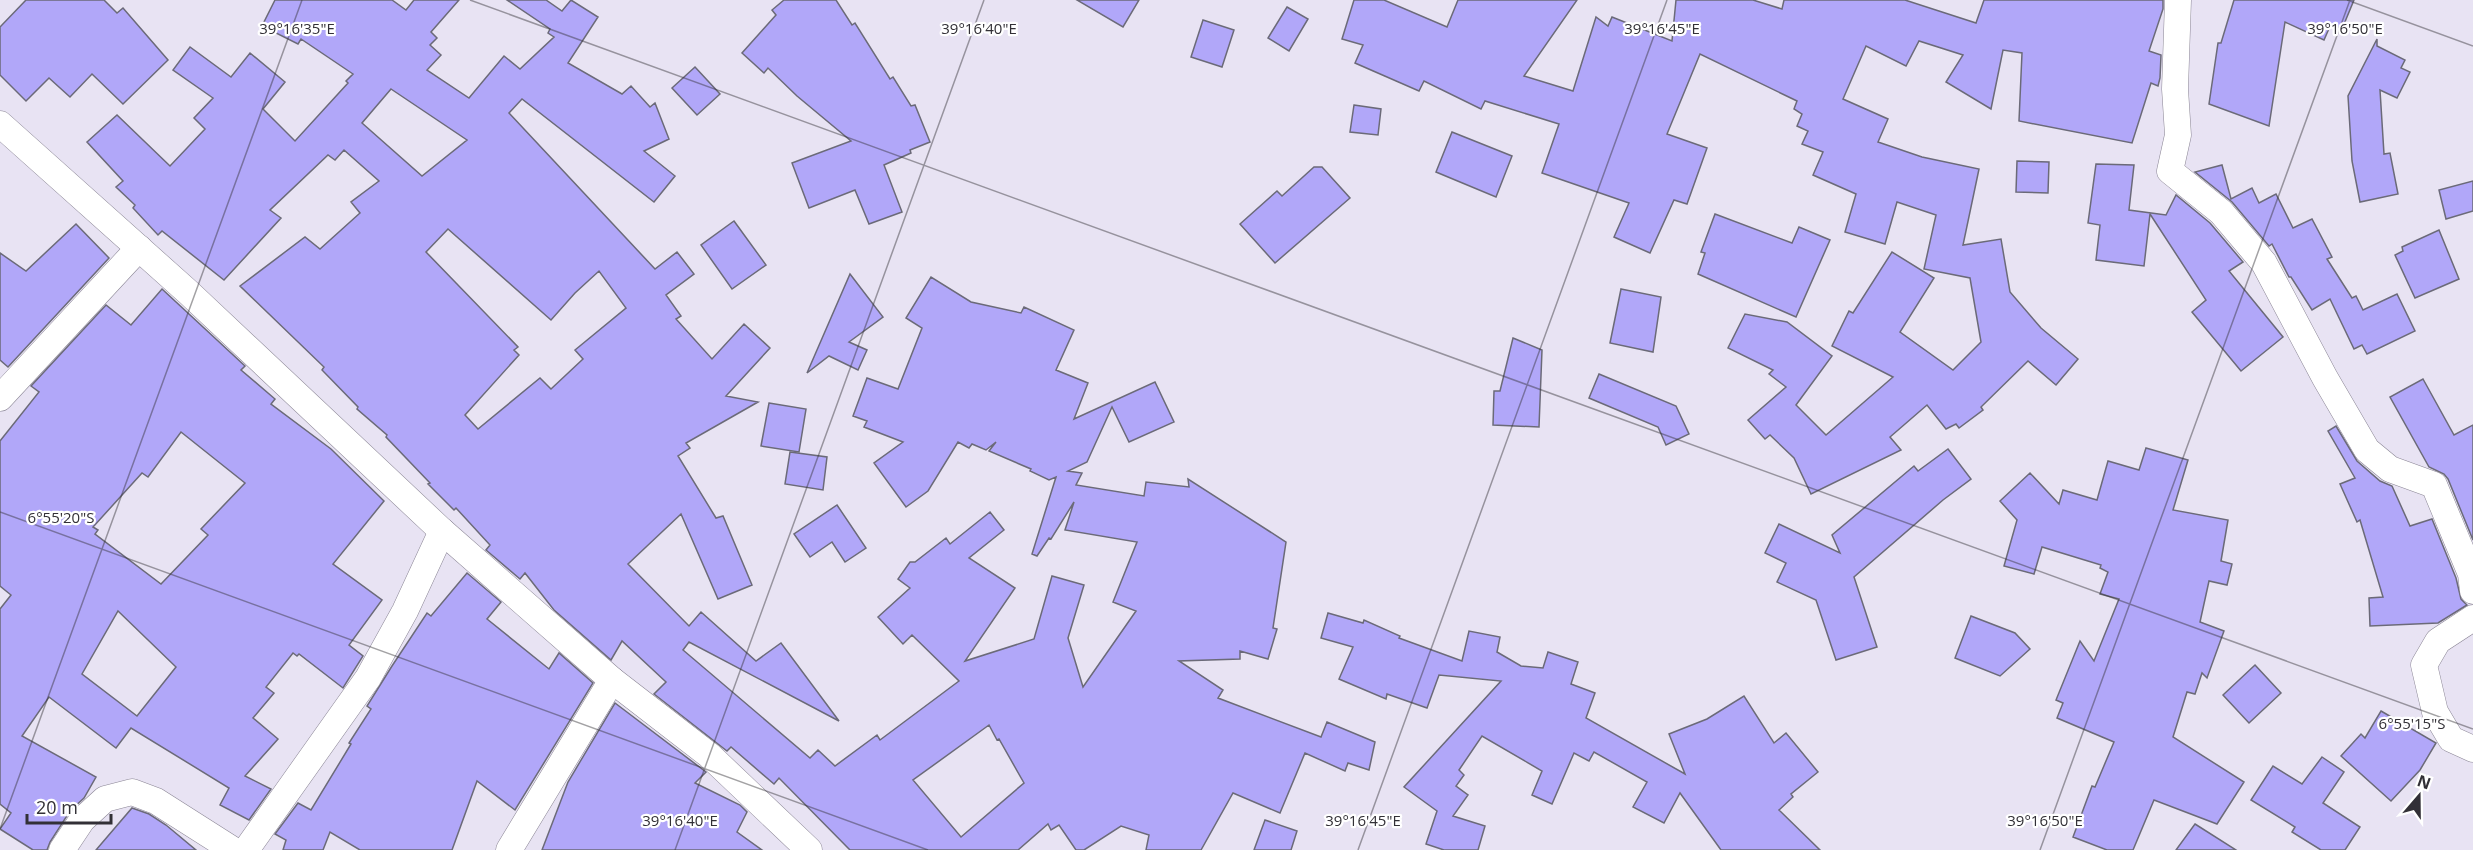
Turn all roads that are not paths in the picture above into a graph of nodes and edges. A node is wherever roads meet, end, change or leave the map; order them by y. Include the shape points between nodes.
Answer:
1 (2178, 0) edge
2 (0, 124) edge
3 (139, 248) junction
4 (0, 398) edge
5 (441, 531) junction
6 (2473, 591) edge
7 (2473, 618) edge
8 (612, 680) junction
9 (2473, 749) edge
10 (62, 850) edge
11 (233, 850) edge
12 (246, 850) edge
13 (509, 850) edge
14 (809, 850) edge

1 - 6 street via 2178,135 2170,171 2222,212 2265,263 2367,450 2390,469 2434,485 2471,574
2 - 3 street
3 - 4 street
3 - 5 street
5 - 8 street
5 - 12 street via 405,611 368,678
7 - 9 street via 2438,641 2424,665 2435,712 2451,739
8 - 13 street
8 - 14 street via 709,755
10 - 11 street via 82,820 105,799 132,792 156,801

